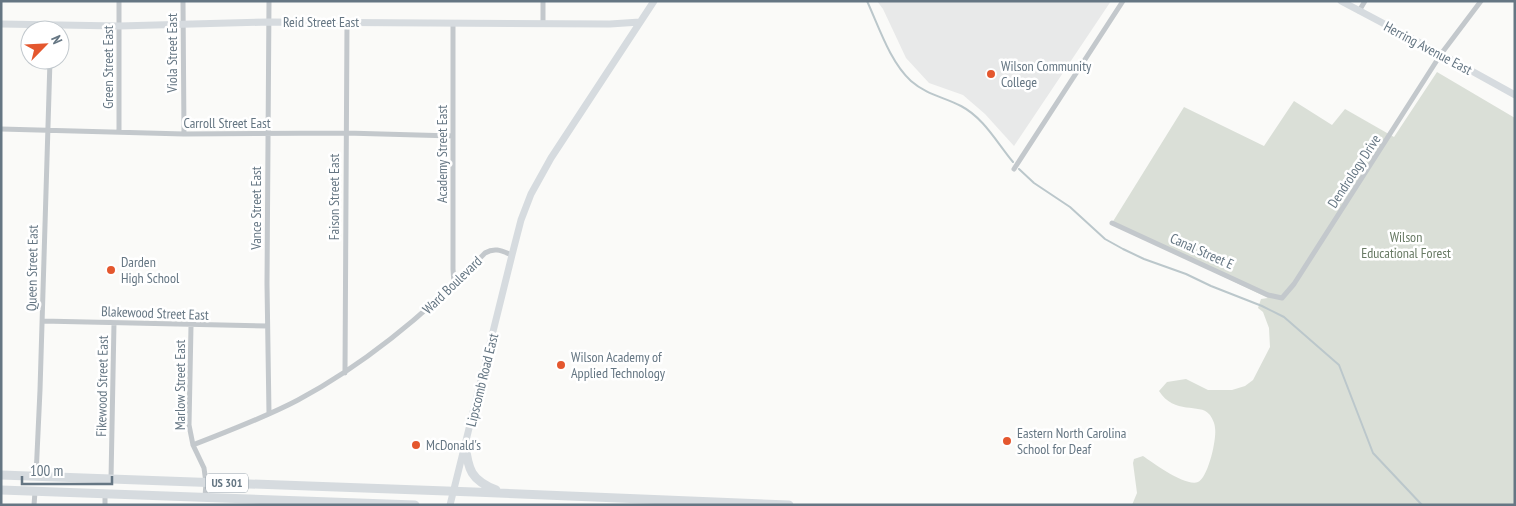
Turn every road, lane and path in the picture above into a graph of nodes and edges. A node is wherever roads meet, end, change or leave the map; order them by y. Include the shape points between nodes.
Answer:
1 (119, 1) edge
2 (183, 1) edge
3 (268, 1) edge
4 (543, 1) edge
5 (654, 1) edge
6 (1123, 1) edge
7 (1340, 1) edge
8 (1365, 1) edge
9 (1481, 1) edge
10 (1359, 11) junction
11 (268, 22) junction
12 (346, 22) junction
13 (640, 22) junction
14 (453, 23) junction
15 (543, 23) junction
16 (1, 24) edge
17 (183, 25) junction
18 (20, 26) edge
19 (119, 26) junction
20 (70, 27) edge
21 (1441, 54) junction
22 (49, 70) edge
23 (1515, 95) edge
24 (1, 129) edge
25 (46, 131) junction
26 (120, 132) junction
27 (346, 133) junction
28 (184, 134) junction
29 (267, 134) junction
30 (453, 136) junction
31 (1014, 169) dead end
32 (1112, 223) dead end
33 (512, 254) junction
34 (454, 284) junction
35 (1282, 298) joint
36 (42, 321) junction
37 (114, 323) junction
38 (191, 326) junction
39 (267, 326) junction
40 (345, 373) junction
41 (269, 414) junction
42 (466, 444) junction
43 (193, 445) junction
44 (1, 475) edge
45 (36, 476) junction
46 (111, 479) junction
47 (206, 483) junction
48 (1, 490) edge
49 (454, 491) junction
50 (35, 492) junction
51 (503, 493) junction
52 (105, 494) junction
53 (205, 497) junction
54 (393, 504) edge
55 (34, 505) edge
56 (105, 505) edge
57 (414, 505) edge
58 (450, 505) edge
59 (789, 505) edge

1 - 19 street, Green Street East
2 - 17 street, Viola Street East
3 - 11 street, Vance Street East
4 - 15 street
5 - 13 main road
6 - 31 street
7 - 10 main road, Herring Avenue East
8 - 10 street
9 - 21 street, Dendrology Drive
10 - 21 main road, Herring Avenue East
11 - 12 main road, Reid Street East
11 - 17 main road, Reid Street East
11 - 29 street, Vance Street East
12 - 14 main road, Reid Street East
12 - 27 street, Faison Street East
13 - 15 main road, Reid Street East
13 - 33 main road via 550,158 531,194
14 - 15 main road, Reid Street East
14 - 30 street, Academy Street East
16 - 18 main road, Reid Street East
17 - 19 main road, Reid Street East
17 - 28 street, Viola Street East
19 - 20 main road, Reid Street East
19 - 26 street, Green Street East
21 - 23 main road, Herring Avenue East
21 - 35 street, Dendrology Drive
22 - 25 street, Queen Street East
24 - 25 street, Carroll Street East
25 - 26 street, Carroll Street East
25 - 36 street, Queen Street East
26 - 28 street, Carroll Street East
27 - 29 street, Carroll Street East
27 - 30 street, Carroll Street East
27 - 40 street, Faison Street East
28 - 29 street, Carroll Street East
29 - 39 street, Vance Street East
30 - 34 street, Academy Street East
32 - 35 street, Canal Street E via 1268,295
33 - 34 street, Ward Boulevard via 491,249
33 - 42 main road, Lipscomb Road East
34 - 40 street, Ward Boulevard via 405,329
36 - 37 street, Blakewood Street East
36 - 45 street, Queen Street East
37 - 38 street, Blakewood Street East
37 - 46 street, Fikewood Street East
38 - 39 street, Blakewood Street East
38 - 43 street, Marlow Street East via 189,425
39 - 41 street, Vance Street East
40 - 41 street, Ward Boulevard
41 - 43 street, Ward Boulevard
42 - 49 main road, Lipscomb Road East
42 - 51 highway via 468,465 475,478
43 - 47 street, Marlow Street East via 204,468
44 - 45 highway, US 301
45 - 46 highway, US 301
46 - 47 highway, US 301
47 - 49 highway, US 301
47 - 53 street, Marlow Street East
48 - 50 highway, US 301
49 - 51 highway, US 301
49 - 58 main road, Lipscomb Road East
50 - 52 highway, US 301
50 - 55 street
51 - 59 highway, US 301
52 - 53 highway, US 301
52 - 56 street
53 - 54 highway, US 301
54 - 57 highway, US 301

